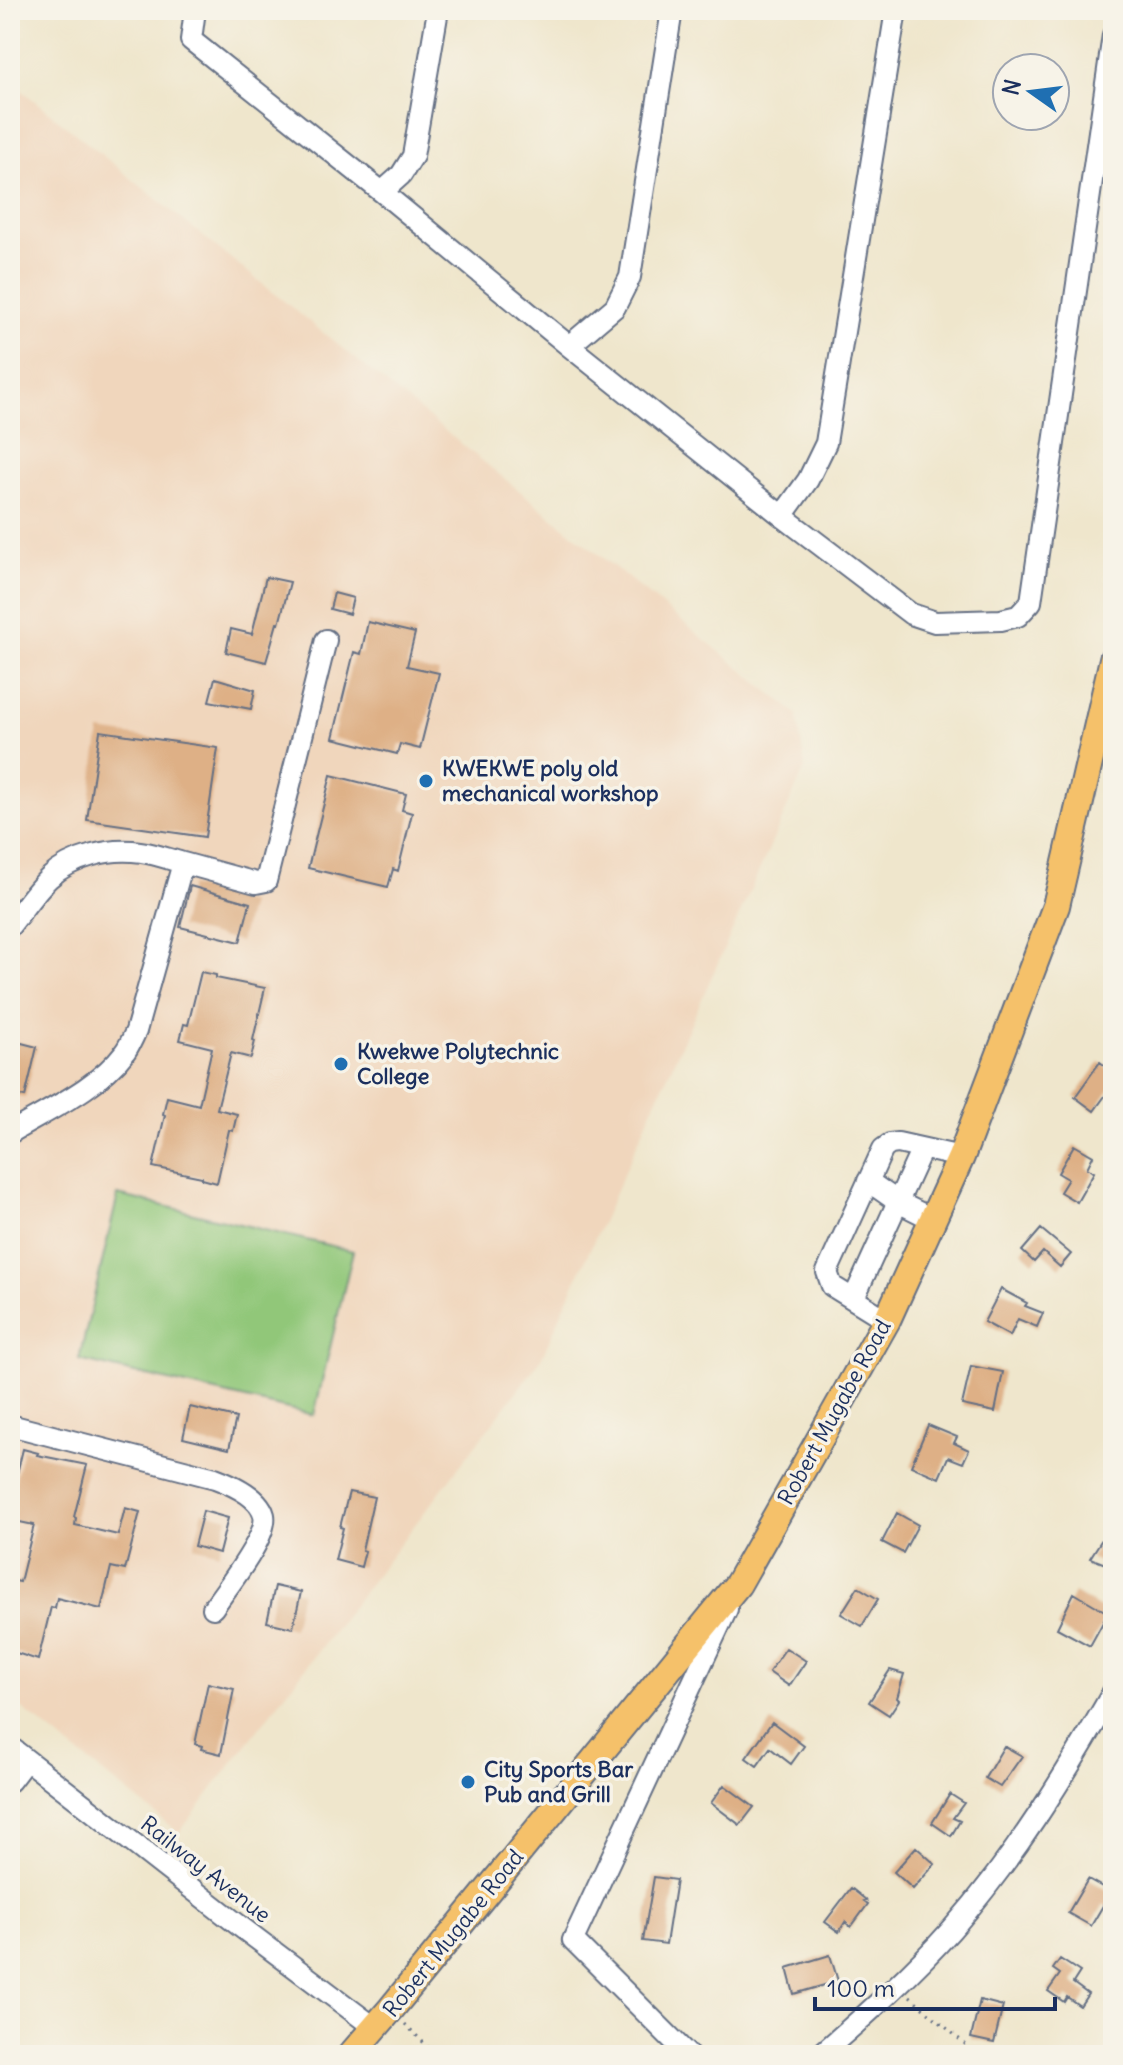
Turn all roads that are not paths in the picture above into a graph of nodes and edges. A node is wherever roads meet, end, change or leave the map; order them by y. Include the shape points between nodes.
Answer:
1 (195, 10) edge
2 (438, 10) edge
3 (672, 10) edge
4 (896, 10) edge
5 (1113, 35) edge
6 (382, 192) junction
7 (569, 346) junction
8 (782, 516) junction
9 (326, 640) dead end
10 (1113, 659) edge
11 (183, 863) junction
12 (10, 926) edge
13 (10, 1133) edge
14 (922, 1149) junction
15 (961, 1157) junction
16 (868, 1181) junction
17 (898, 1202) junction
18 (934, 1220) junction
19 (854, 1298) junction
20 (887, 1320) junction
21 (10, 1425) edge
22 (738, 1584) junction
23 (213, 1608) dead end
24 (1113, 1692) edge
25 (18, 1754) edge
26 (10, 1781) edge
27 (383, 2018) junction
28 (351, 2055) edge
29 (688, 2055) edge
30 (820, 2055) edge

1 - 6 street via 191,40
2 - 6 street via 413,156
3 - 7 street via 630,277 615,307
4 - 8 street via 826,443
5 - 8 street via 1031,602 1018,616 1001,620 935,622 911,614
6 - 7 street
7 - 8 street
9 - 11 street via 266,881 256,883
10 - 15 main road, Robert Mugabe Road via 1056,906
11 - 12 street via 140,851 90,855 46,880
11 - 13 street via 136,1031 124,1053 72,1097
14 - 15 street
14 - 16 street via 890,1144
14 - 17 street
15 - 18 main road, Robert Mugabe Road
16 - 17 street
16 - 19 street via 827,1272 832,1286
17 - 18 street
17 - 19 street
18 - 20 main road, Robert Mugabe Road
19 - 20 street
20 - 22 main road, Robert Mugabe Road
21 - 23 street via 215,1478 251,1497 264,1514 263,1529
22 - 27 main road, Robert Mugabe Road
22 - 29 street via 573,1940
24 - 30 street via 1010,1857 898,1985
25 - 26 street
25 - 27 street, Railway Avenue via 229,1918
27 - 28 main road, Robert Mugabe Road

